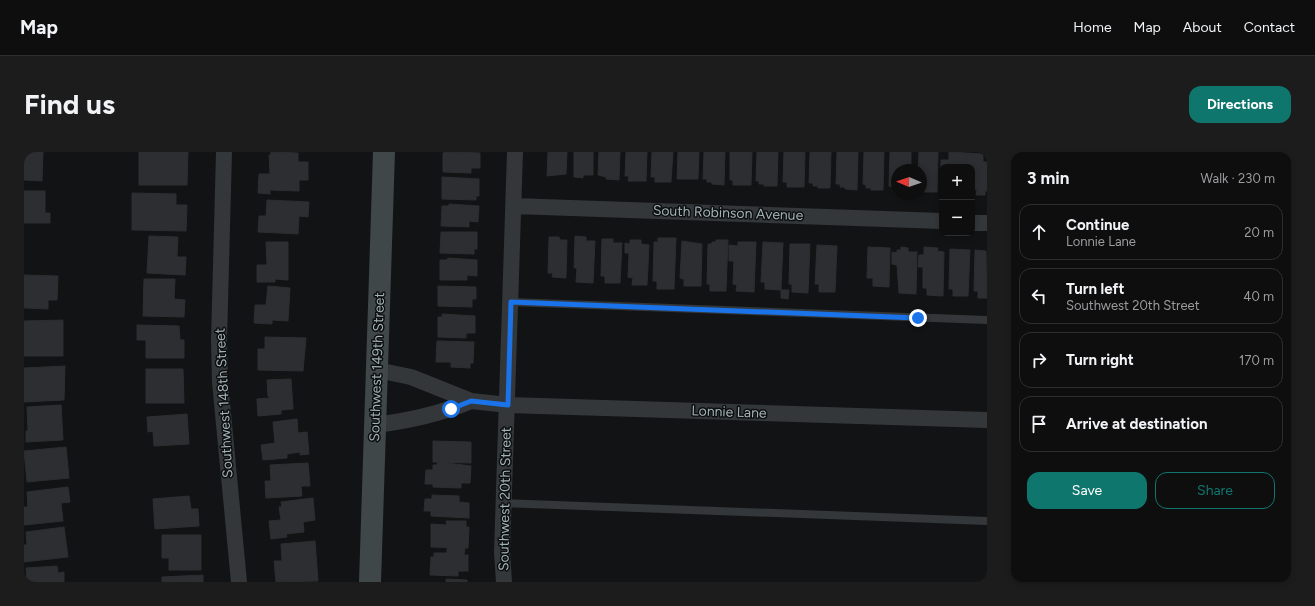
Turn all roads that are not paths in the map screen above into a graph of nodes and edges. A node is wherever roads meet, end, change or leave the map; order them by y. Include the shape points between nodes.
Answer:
1 (224, 152) edge
2 (384, 152) edge
3 (515, 152) edge
4 (514, 206) junction
5 (939, 221) edge
6 (975, 222) edge
7 (987, 223) edge
8 (511, 302) junction
9 (987, 320) edge
10 (377, 370) junction
11 (471, 401) junction
12 (508, 405) junction
13 (987, 420) edge
14 (375, 425) junction
15 (504, 503) junction
16 (987, 521) edge
17 (239, 582) edge
18 (370, 582) edge
19 (504, 582) edge

1 - 17 street, Southwest 148th Street via 220,375
2 - 10 street, Southwest 149th Street
3 - 4 street, Southwest 20th Street
4 - 5 street, South Robinson Avenue
4 - 8 street, Southwest 20th Street
6 - 7 street
8 - 9 lane
8 - 12 street, Southwest 20th Street
10 - 11 street, Lonnie Lane via 411,377
10 - 14 street, Southwest 149th Street
11 - 12 street, Lonnie Lane
11 - 14 street, Lonnie Lane via 410,420
12 - 13 street, Lonnie Lane
12 - 15 street, Southwest 20th Street
14 - 18 street, Southwest 149th Street
15 - 16 lane
15 - 19 street, Southwest 20th Street

